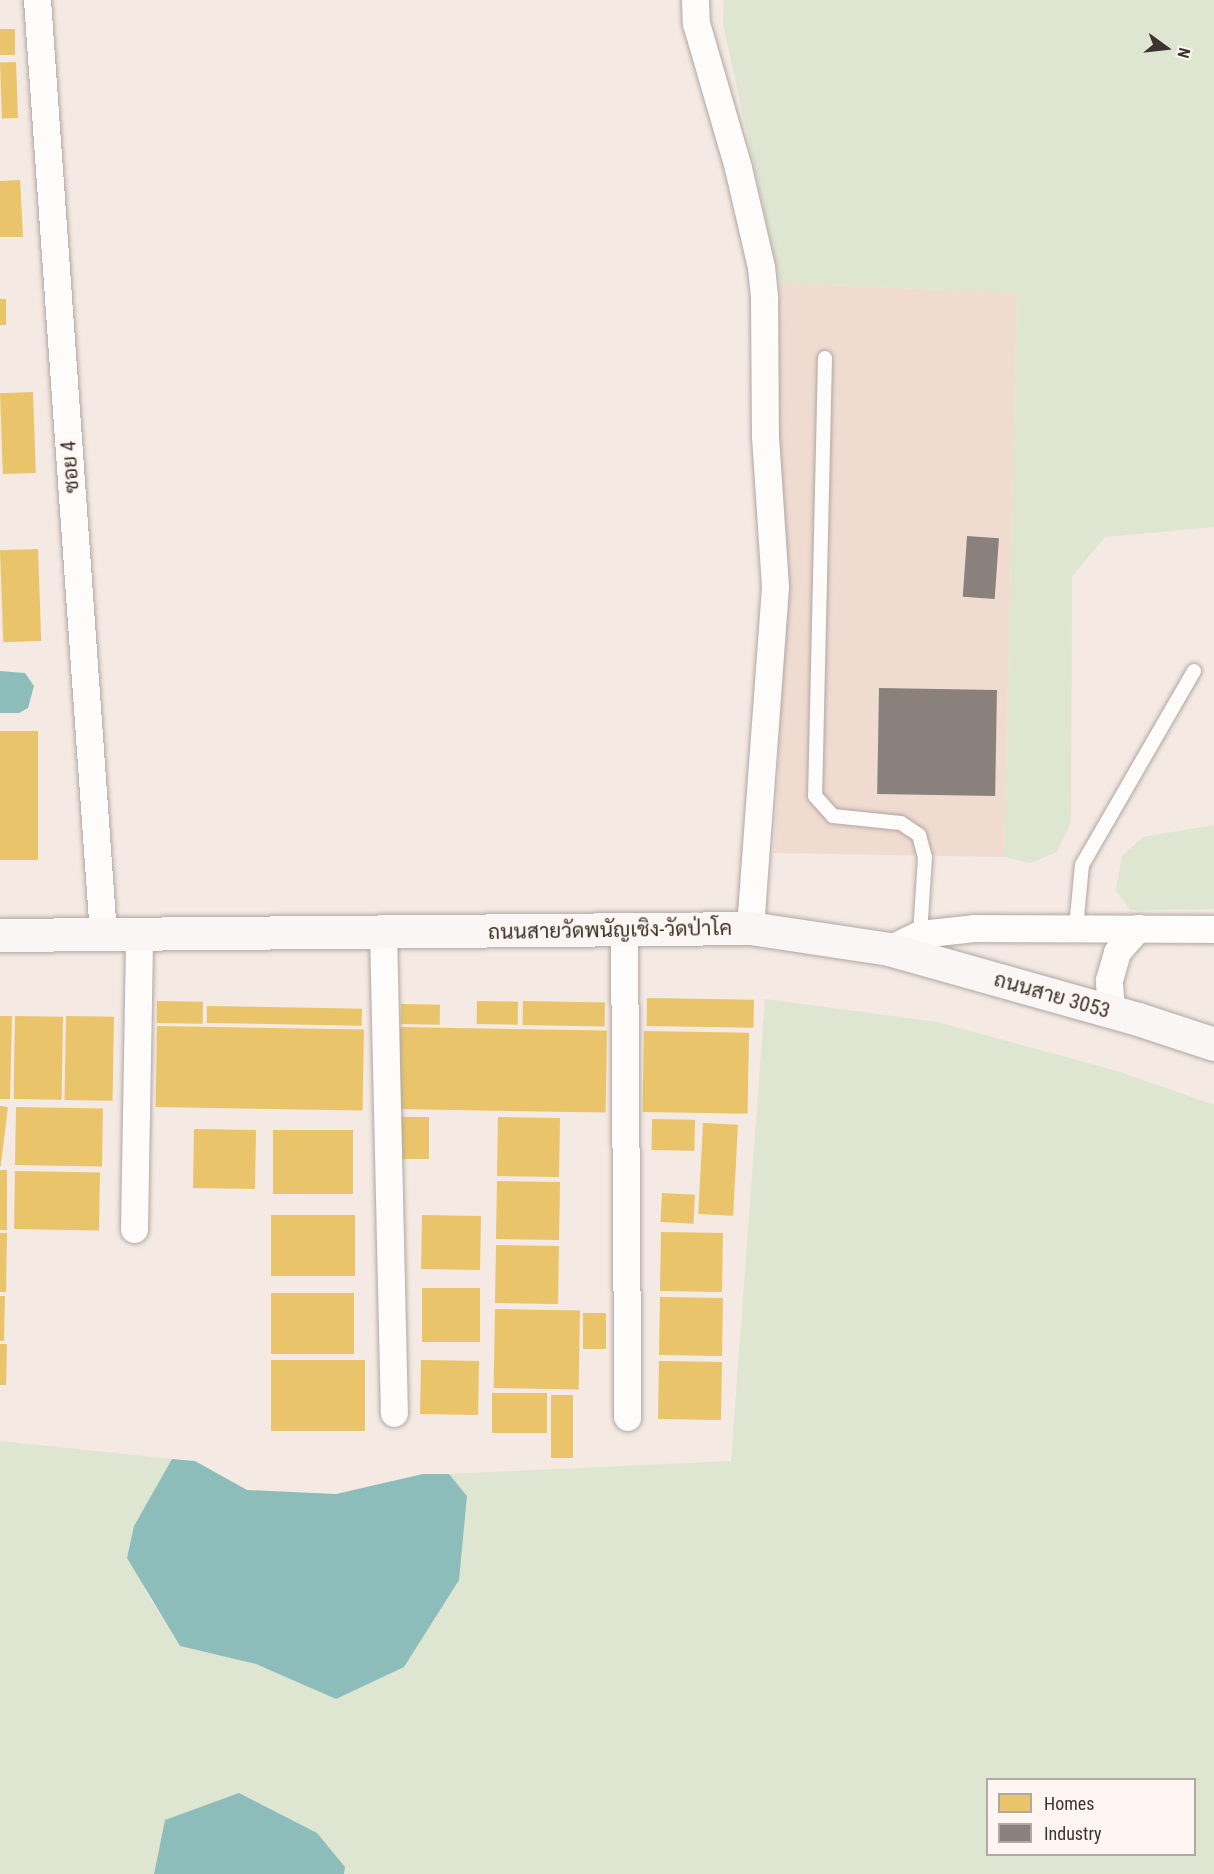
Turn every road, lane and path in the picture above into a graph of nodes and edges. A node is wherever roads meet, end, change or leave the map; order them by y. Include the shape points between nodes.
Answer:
1 (37, 0) edge
2 (695, 0) edge
3 (825, 358) dead end
4 (1194, 671) dead end
5 (750, 928) junction
6 (1076, 928) junction
7 (1138, 928) junction
8 (1214, 929) edge
9 (624, 930) junction
10 (383, 932) junction
11 (102, 934) junction
12 (139, 934) junction
13 (920, 934) junction
14 (0, 935) edge
15 (889, 949) junction
16 (1111, 1011) junction
17 (1214, 1044) edge
18 (134, 1229) dead end
19 (394, 1413) dead end
20 (627, 1417) dead end

1 - 11 street, ซอย 4
2 - 5 street via 696,23 738,168 761,267 764,298 765,436 775,587
3 - 13 lane via 815,796 833,816 901,823 919,835 926,857
4 - 6 lane via 1083,865
5 - 9 main road, ถนนสายวัดพนัญเชิง-วัดป่าโค
5 - 15 main road, ถนนสายวัดพนัญเชิง-วัดป่าโค
6 - 7 street
6 - 13 street via 974,928
7 - 8 street
7 - 16 street via 1117,952 1109,980
9 - 10 main road, ถนนสายวัดพนัญเชิง-วัดป่าโค
9 - 20 street
10 - 12 main road, ถนนสายวัดพนัญเชิง-วัดป่าโค
10 - 19 street
11 - 12 main road, ถนนสายวัดพนัญเชิง-วัดป่าโค
11 - 14 main road, ถนนสายวัดพนัญเชิง-วัดป่าโค
12 - 18 street
13 - 15 street
15 - 16 main road, ถนนสาย 3053
16 - 17 main road, ถนนสาย 3053

